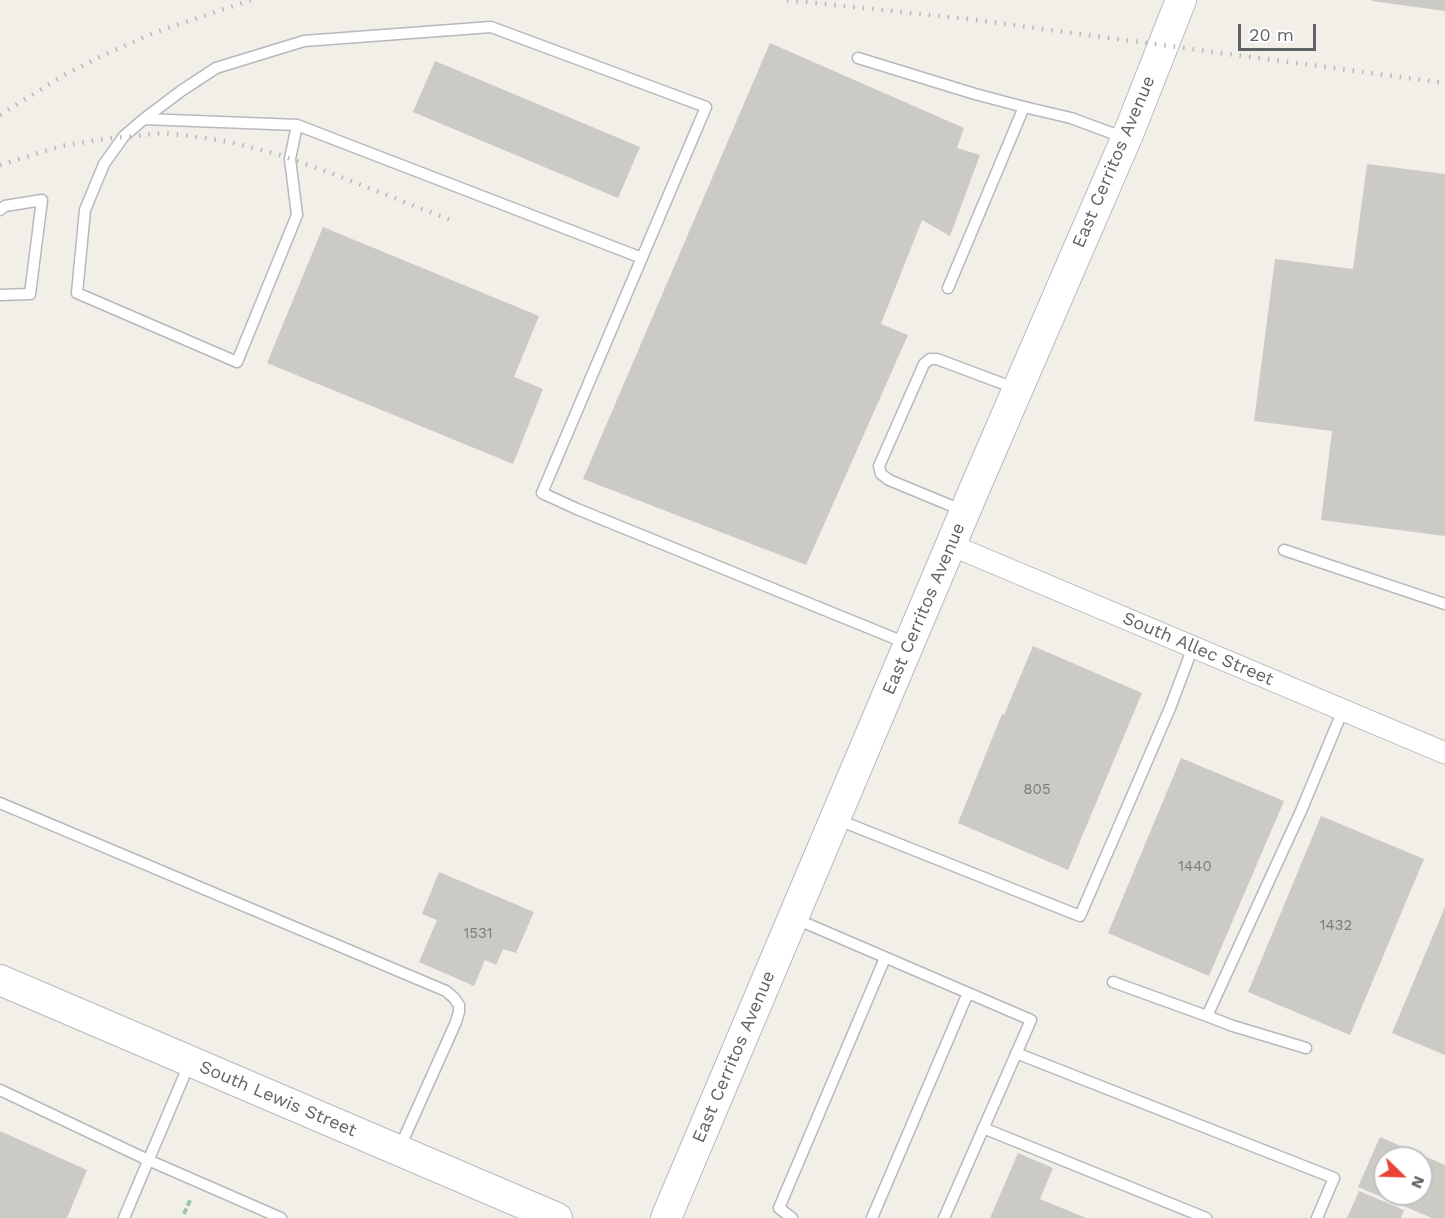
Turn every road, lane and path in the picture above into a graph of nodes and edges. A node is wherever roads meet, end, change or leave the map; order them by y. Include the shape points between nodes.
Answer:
1 (1181, 0) edge
2 (858, 58) dead end
3 (1024, 107) junction
4 (144, 119) junction
5 (297, 125) junction
6 (1126, 138) junction
7 (0, 210) edge
8 (642, 258) junction
9 (948, 288) dead end
10 (0, 295) edge
11 (1017, 389) junction
12 (965, 511) junction
13 (951, 544) junction
14 (1284, 550) dead end
15 (1445, 604) edge
16 (909, 644) junction
17 (1193, 647) junction
18 (1343, 710) junction
19 (1445, 753) edge
20 (0, 803) edge
21 (836, 819) junction
22 (793, 917) junction
23 (885, 958) junction
24 (0, 980) edge
25 (1113, 982) dead end
26 (968, 993) junction
27 (1207, 1016) junction
28 (1306, 1048) dead end
29 (1016, 1053) junction
30 (190, 1062) junction
31 (0, 1090) edge
32 (983, 1128) junction
33 (398, 1150) junction
34 (148, 1160) junction
35 (193, 1194) dead end
36 (184, 1214) dead end
37 (124, 1218) edge
38 (281, 1218) edge
39 (556, 1218) edge
40 (666, 1218) edge
41 (792, 1218) edge
42 (872, 1218) edge
43 (944, 1218) edge
44 (1206, 1218) edge
45 (1317, 1218) edge

1 - 6 main road, East Cerritos Avenue
2 - 3 lane
3 - 6 lane via 1071,118
3 - 9 lane
4 - 5 lane
4 - 5 lane via 124,136 104,164 85,210 77,293 237,362 297,215 290,159
4 - 8 lane via 216,68 304,41 491,27 706,107
5 - 8 lane
6 - 11 main road, East Cerritos Avenue
7 - 10 lane via 42,200 30,294
8 - 16 lane via 542,493
11 - 12 main road, East Cerritos Avenue
11 - 12 lane via 930,359 924,364 879,466 881,474 889,480
12 - 13 main road, East Cerritos Avenue
13 - 16 main road, East Cerritos Avenue
13 - 17 street, South Allec Street
14 - 15 lane
16 - 21 main road, East Cerritos Avenue
17 - 18 street, South Allec Street
17 - 21 lane via 1080,916
18 - 19 street, South Allec Street
18 - 27 lane
20 - 33 lane via 446,991 459,1011 456,1022
21 - 22 main road, East Cerritos Avenue
22 - 23 lane
22 - 40 main road, East Cerritos Avenue
23 - 26 lane
23 - 41 lane via 779,1208
24 - 30 main road, South Lewis Street
25 - 27 lane
26 - 29 lane via 1031,1020
26 - 42 lane
27 - 28 lane
29 - 32 lane
29 - 45 lane via 1334,1178
30 - 33 main road, South Lewis Street
30 - 34 lane
31 - 34 lane
32 - 43 lane
32 - 44 lane
33 - 39 main road, South Lewis Street
34 - 37 lane
34 - 38 lane
35 - 36 path

